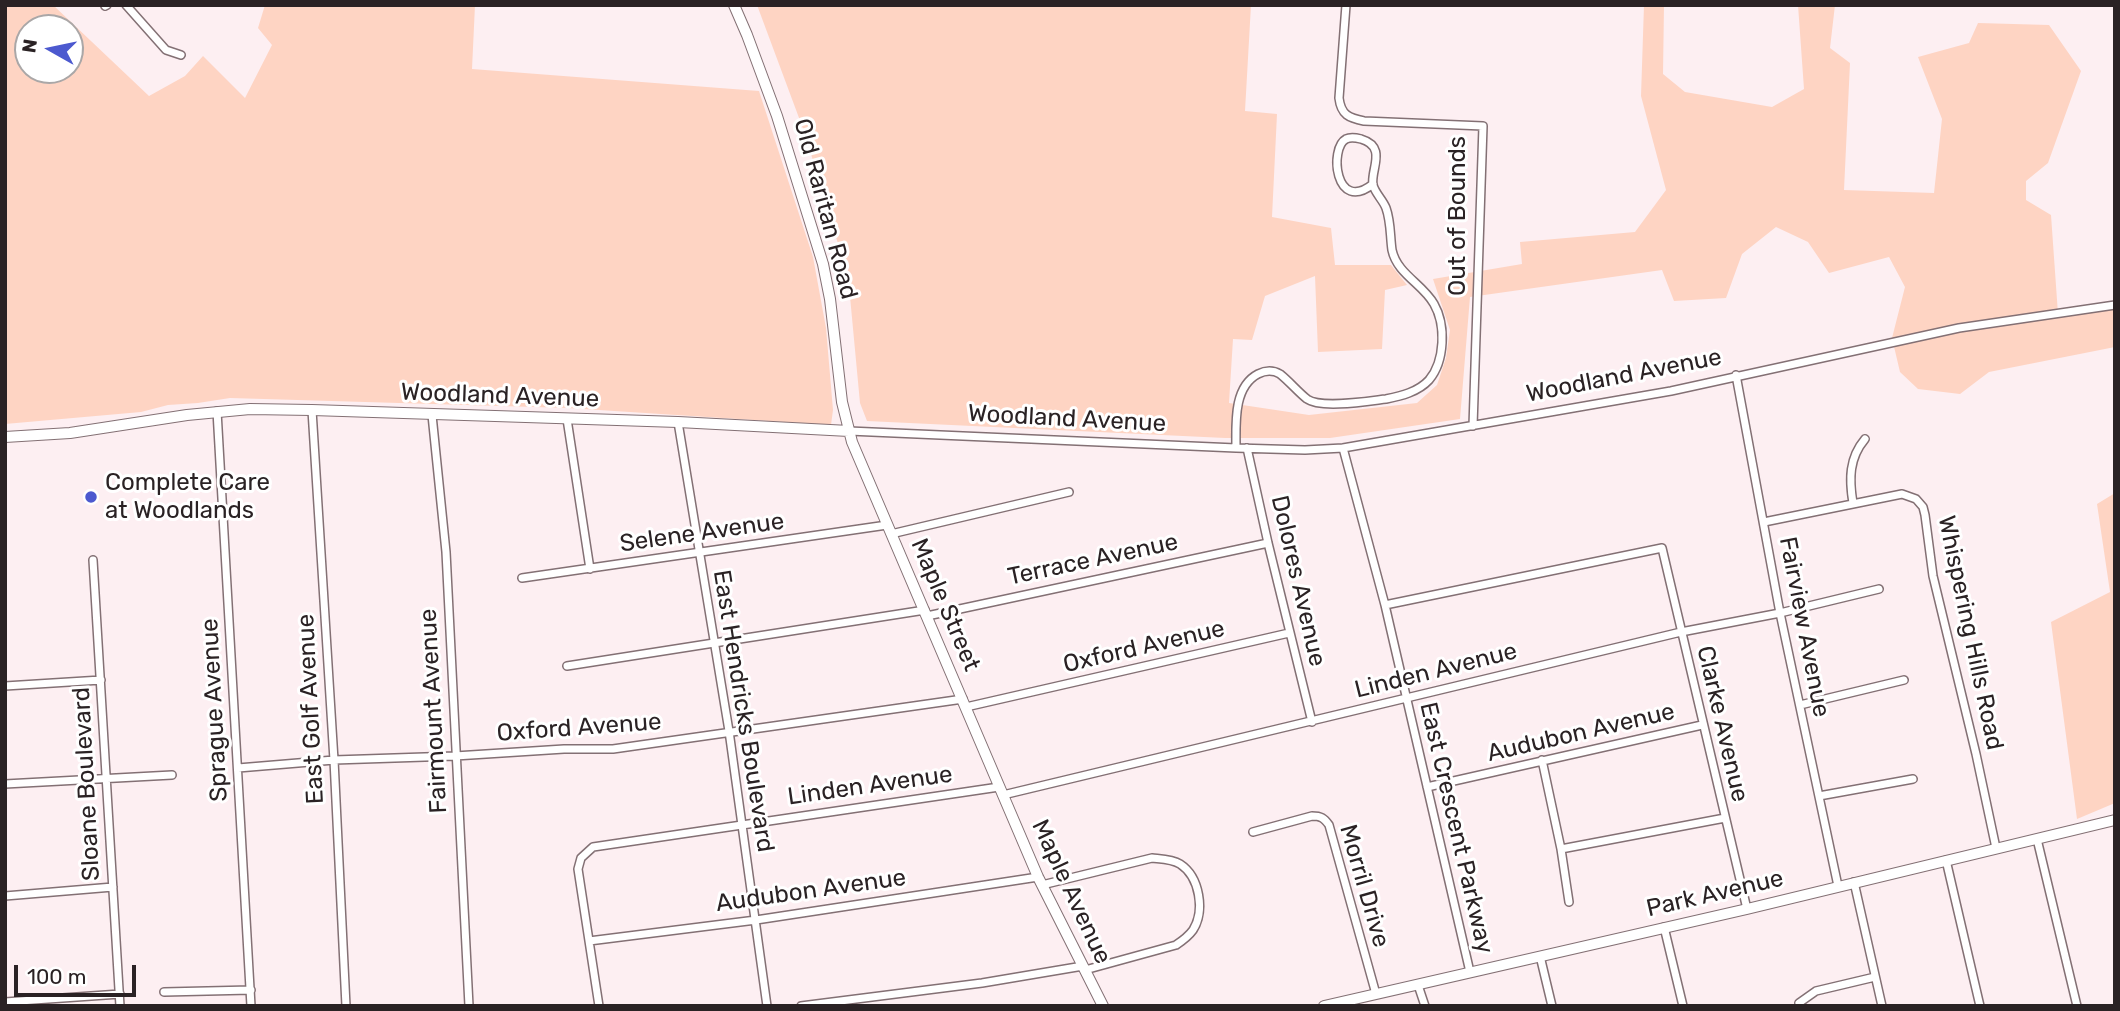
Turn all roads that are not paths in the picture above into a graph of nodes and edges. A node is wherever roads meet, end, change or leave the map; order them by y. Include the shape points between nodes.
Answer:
1 (127, 5) edge
2 (734, 5) edge
3 (1346, 5) edge
4 (181, 55) dead end
5 (1373, 184) junction
6 (2115, 305) edge
7 (1736, 375) junction
8 (312, 410) junction
9 (217, 411) junction
10 (432, 415) junction
11 (567, 419) junction
12 (678, 422) junction
13 (1473, 425) junction
14 (849, 431) junction
15 (5, 438) edge
16 (1866, 439) dead end
17 (1236, 448) junction
18 (1247, 448) junction
19 (1343, 448) junction
20 (1069, 492) dead end
21 (1853, 503) junction
22 (1764, 522) junction
23 (889, 530) junction
24 (1268, 542) junction
25 (698, 552) junction
26 (93, 560) dead end
27 (590, 569) junction
28 (522, 578) dead end
29 (1879, 589) dead end
30 (1385, 605) junction
31 (926, 613) junction
32 (1780, 613) junction
33 (1681, 632) junction
34 (1289, 633) junction
35 (715, 643) junction
36 (567, 666) dead end
37 (1904, 680) dead end
38 (101, 681) junction
39 (5, 685) edge
40 (1406, 697) junction
41 (964, 704) junction
42 (1800, 705) junction
43 (1312, 722) junction
44 (1702, 725) junction
45 (729, 731) junction
46 (455, 756) junction
47 (334, 760) junction
48 (1542, 760) junction
49 (238, 768) junction
50 (172, 775) dead end
51 (107, 778) junction
52 (1913, 779) dead end
53 (5, 784) edge
54 (1427, 787) junction
55 (1001, 791) junction
56 (1819, 796) junction
57 (1725, 818) junction
58 (2115, 820) edge
59 (742, 824) junction
60 (1253, 832) dead end
61 (2037, 839) junction
62 (1996, 848) junction
63 (1561, 849) junction
64 (1946, 860) junction
65 (1040, 881) junction
66 (1854, 882) junction
67 (1838, 886) junction
68 (113, 887) junction
69 (5, 896) edge
70 (1569, 902) dead end
71 (1747, 909) junction
72 (756, 920) junction
73 (1664, 927) junction
74 (589, 941) junction
75 (1540, 956) junction
76 (1084, 968) junction
77 (1470, 972) junction
78 (1875, 977) junction
79 (1418, 985) junction
80 (250, 990) junction
81 (164, 992) dead end
82 (120, 994) junction
83 (1376, 994) junction
84 (5, 1002) edge
85 (1799, 1003) dead end
86 (120, 1006) edge
87 (251, 1006) edge
88 (346, 1006) edge
89 (468, 1006) edge
90 (598, 1006) edge
91 (767, 1006) edge
92 (801, 1006) edge
93 (1103, 1006) edge
94 (1324, 1006) edge
95 (1425, 1006) edge
96 (1552, 1006) edge
97 (1683, 1006) edge
98 (1882, 1006) edge
99 (1980, 1006) edge
100 (2077, 1006) edge

1 - 4 street via 166,50
2 - 14 main road, Old Raritan Road via 777,116 823,264
3 - 13 street, Out of Bounds via 1339,98 1348,117 1483,126
5 - 5 street via 1360,191 1341,186 1339,148 1346,139 1360,139 1373,146
5 - 17 street via 1387,211 1397,263 1435,306 1442,332 1434,371 1410,393 1324,404 1308,400 1280,374 1262,372 1251,379 1241,396
6 - 7 street, Woodland Avenue via 1959,328
7 - 13 street, Woodland Avenue via 1671,391
7 - 22 street, Fairview Avenue
8 - 9 main road, Woodland Avenue
8 - 10 main road, Woodland Avenue
8 - 47 street, East Golf Avenue
9 - 15 main road, Woodland Avenue
9 - 49 street, Sprague Avenue
10 - 11 main road, Woodland Avenue
10 - 46 street, Fairmount Avenue via 446,552
11 - 12 main road, Woodland Avenue
11 - 27 street
12 - 14 main road, Woodland Avenue
12 - 25 street, East Hendricks Boulevard
13 - 19 street, Woodland Avenue
14 - 17 street, Woodland Avenue
14 - 23 main road, Maple Street
16 - 21 street via 1851,468
17 - 18 street, Woodland Avenue
18 - 19 street, Woodland Avenue
18 - 24 street, Dolores Avenue
19 - 30 street, East Crescent Parkway
20 - 23 street, Selene Avenue
21 - 22 street, Whispering Hills Road
21 - 62 street, Whispering Hills Road via 1902,494 1913,496 1923,507 1933,576
22 - 32 street, Fairview Avenue
23 - 25 street, Selene Avenue
23 - 31 main road, Maple Street
24 - 31 street, Terrace Avenue
24 - 34 street, Dolores Avenue
25 - 27 street, Selene Avenue
25 - 35 street, East Hendricks Boulevard
26 - 38 street, Sloane Boulevard
27 - 28 street, Selene Avenue
29 - 32 street, Linden Avenue
30 - 33 street, Clarke Avenue via 1662,548
30 - 40 street, East Crescent Parkway
31 - 35 street, Terrace Avenue
31 - 41 main road, Maple Street
32 - 33 street, Linden Avenue
32 - 42 street, Fairview Avenue
33 - 40 street, Linden Avenue
33 - 44 street, Clarke Avenue
34 - 41 street, Oxford Avenue
34 - 43 street, Dolores Avenue
35 - 36 street, Terrace Avenue
35 - 45 street, East Hendricks Boulevard
37 - 42 street
38 - 39 street
38 - 51 street, Sloane Boulevard
40 - 43 street, Linden Avenue
40 - 54 street, East Crescent Parkway
41 - 45 street, Oxford Avenue
41 - 55 main road, Maple Street
42 - 56 street, Fairview Avenue
43 - 55 street, Linden Avenue
44 - 48 street, Audubon Avenue
44 - 57 street, Clarke Avenue
45 - 46 street, Oxford Avenue via 613,749
45 - 59 street, East Hendricks Boulevard
46 - 47 street, Oxford Avenue
46 - 89 street, Fairmount Avenue
47 - 49 street, Oxford Avenue
47 - 88 street, East Golf Avenue
48 - 54 street, Audubon Avenue
48 - 63 street
49 - 80 street, Sprague Avenue
50 - 51 street
51 - 53 street
51 - 68 street, Sloane Boulevard
52 - 56 street
54 - 77 street, East Crescent Parkway
55 - 59 street, Linden Avenue
55 - 65 main road, Maple Avenue
56 - 67 street, Fairview Avenue
57 - 63 street
57 - 71 street, Clarke Avenue
58 - 61 main road, Park Avenue
59 - 72 street, East Hendricks Boulevard
59 - 74 street, Linden Avenue via 593,848 583,855 579,875
60 - 83 street, Morril Drive via 1312,816 1320,816 1329,825
61 - 62 main road, Park Avenue
61 - 100 street
62 - 64 main road, Park Avenue
63 - 70 street
64 - 66 main road, Park Avenue
64 - 99 street
65 - 72 street, Audubon Avenue
65 - 76 main road, Maple Avenue
65 - 76 street, Audubon Avenue via 1152,858 1180,864 1195,883 1198,920 1186,938 1175,945
66 - 67 main road, Park Avenue
66 - 78 street
67 - 71 main road, Park Avenue
68 - 69 street
68 - 82 street, Sloane Boulevard
71 - 73 main road, Park Avenue
72 - 74 street, Audubon Avenue
72 - 91 street, East Hendricks Boulevard
73 - 75 main road, Park Avenue
73 - 97 street
74 - 90 street
75 - 77 main road, Park Avenue
75 - 96 street
76 - 92 street, Audubon Avenue
76 - 93 main road, Maple Avenue
77 - 79 main road, Park Avenue
78 - 85 street via 1816,991
78 - 98 street
79 - 83 main road, Park Avenue
79 - 95 street
80 - 81 street
80 - 87 street, Sprague Avenue
82 - 84 street
82 - 86 street, Sloane Boulevard
83 - 94 main road, Park Avenue

